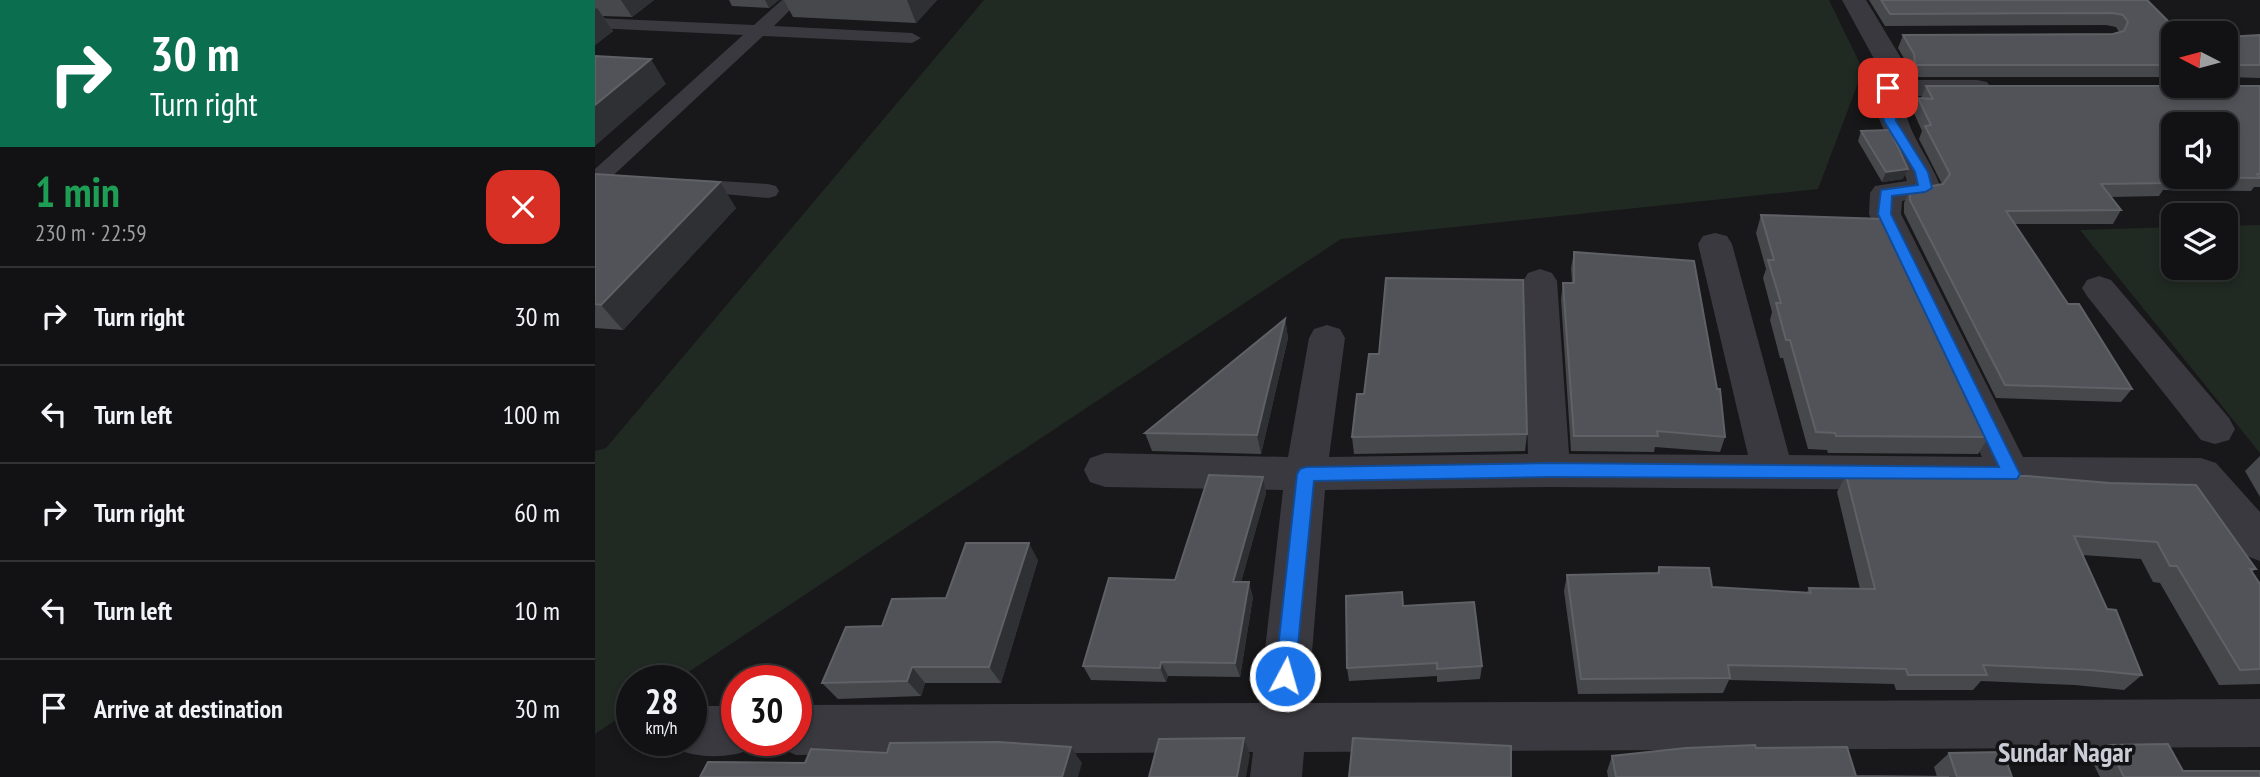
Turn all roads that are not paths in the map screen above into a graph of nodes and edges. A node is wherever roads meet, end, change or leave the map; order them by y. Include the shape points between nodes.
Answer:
1 (792, 0) edge
2 (1854, 0) edge
3 (595, 23) edge
4 (760, 30) junction
5 (912, 38) dead end
6 (1888, 88) junction
7 (1998, 88) edge
8 (595, 179) edge
9 (623, 181) edge
10 (662, 183) edge
11 (768, 191) dead end
12 (1715, 244) dead end
13 (1540, 281) dead end
14 (2099, 288) dead end
15 (1327, 338) dead end
16 (2215, 429) dead end
17 (1105, 470) dead end
18 (1549, 470) junction
19 (1773, 472) junction
20 (1306, 474) junction
21 (2011, 474) junction
22 (2260, 542) edge
23 (2260, 723) edge
24 (1280, 726) junction
25 (812, 730) edge
26 (1276, 777) edge

1 - 4 lane
2 - 6 street via 1889,36 1893,68
3 - 4 lane
4 - 5 lane
4 - 8 lane
6 - 7 street
6 - 21 street via 1890,121 1921,172 1925,188 1886,192 1885,214
8 - 9 lane
10 - 11 lane
12 - 19 street
13 - 18 street
14 - 16 street
15 - 20 street
17 - 20 street
18 - 19 street
18 - 20 street
19 - 21 street
20 - 24 street
21 - 22 street via 2201,475
23 - 24 street
24 - 25 street
24 - 26 street

